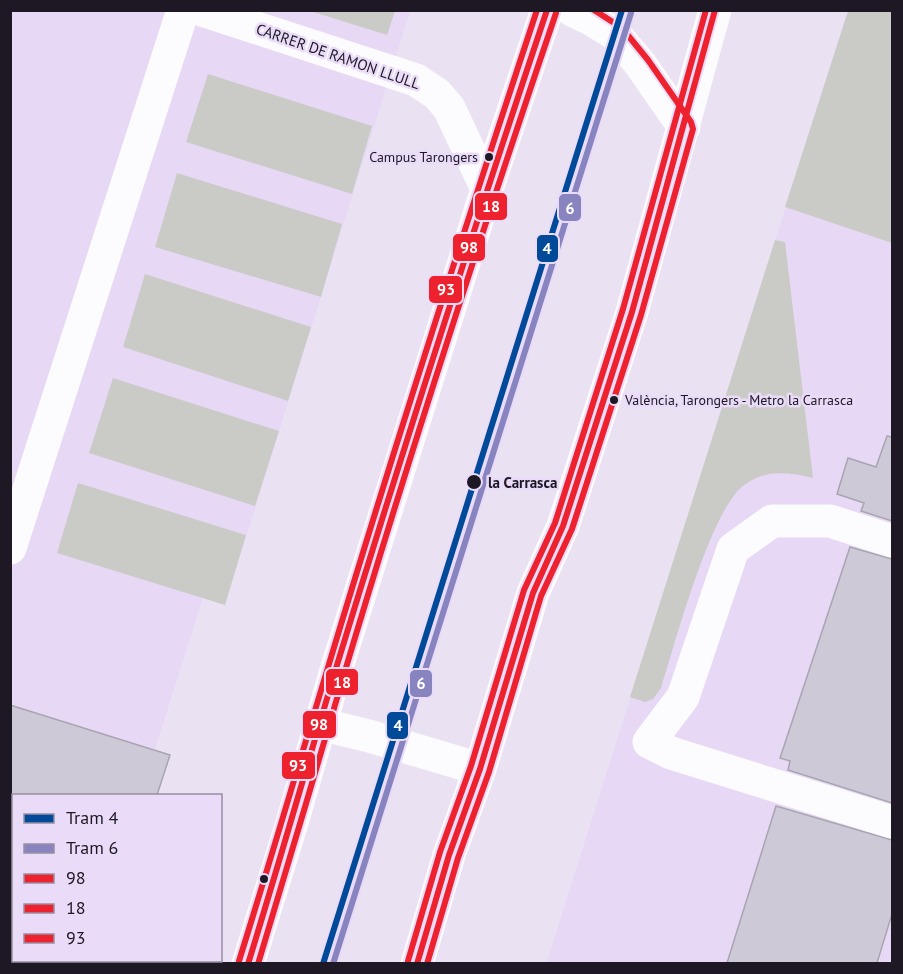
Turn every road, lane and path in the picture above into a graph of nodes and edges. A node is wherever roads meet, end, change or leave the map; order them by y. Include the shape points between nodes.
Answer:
1 (183, 10) edge
2 (202, 10) edge
3 (547, 10) edge
4 (572, 10) edge
5 (715, 10) edge
6 (684, 127) junction
7 (487, 189) junction
8 (892, 542) edge
9 (10, 548) edge
10 (320, 724) junction
11 (480, 769) junction
12 (892, 822) edge
13 (248, 963) edge
14 (417, 963) edge

1 - 9 main road
2 - 7 main road, CARRER DE RAMON LLULL via 416,80 437,94 448,108
3 - 7 main road
4 - 6 main road via 615,34
5 - 6 main road
6 - 11 main road via 628,322 562,526 533,593
7 - 10 main road
8 - 12 main road via 830,521 772,521 733,549 683,697 649,742 671,753
10 - 11 main road
10 - 13 main road
11 - 14 main road

